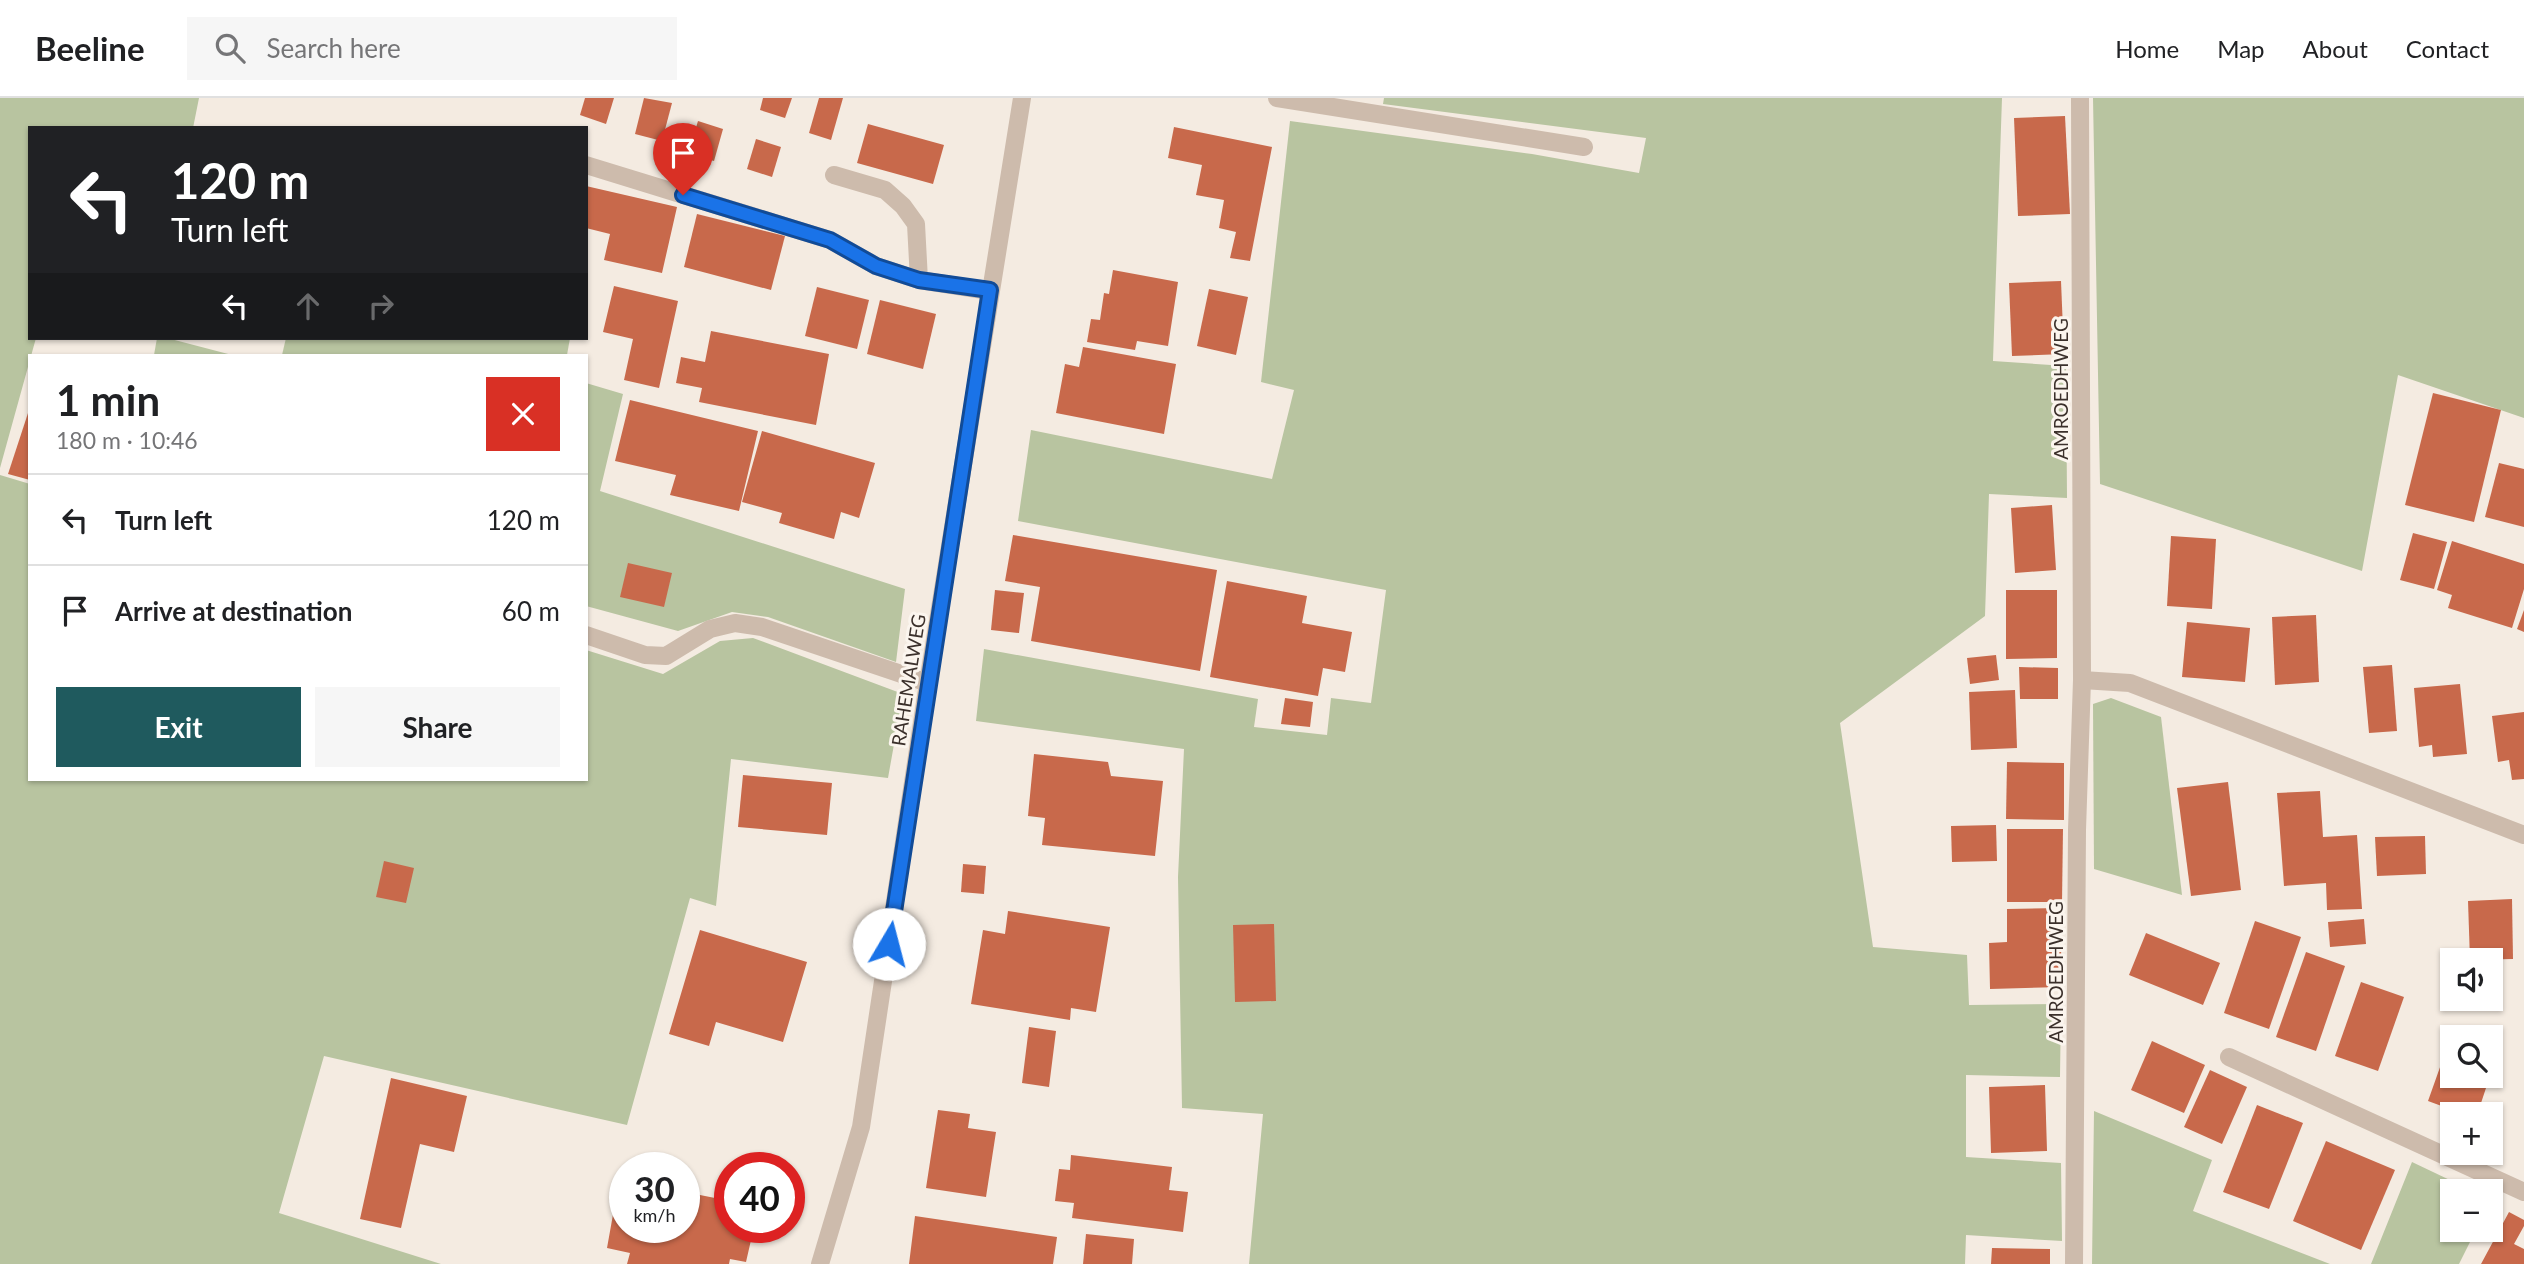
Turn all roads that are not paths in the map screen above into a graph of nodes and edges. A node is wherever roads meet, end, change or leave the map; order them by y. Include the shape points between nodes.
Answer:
1 (1022, 98) edge
2 (1277, 98) edge
3 (2080, 98) edge
4 (1584, 147) dead end
5 (588, 166) edge
6 (834, 175) dead end
7 (919, 280) junction
8 (990, 290) junction
9 (588, 636) edge
10 (2082, 680) junction
11 (928, 683) junction
12 (2524, 835) edge
13 (2229, 1057) dead end
14 (2524, 1192) edge
15 (820, 1264) edge
16 (2074, 1264) edge

1 - 8 street, RAHEMALWEG
2 - 4 street
3 - 10 street, AMROEDHWEG
5 - 7 street via 830,240 876,266
6 - 7 street via 885,190 903,206 916,224
7 - 8 street
8 - 11 street, RAHEMALWEG
9 - 11 street via 645,655 666,656 710,629 735,623 762,627
10 - 12 street via 2130,684
10 - 16 street, AMROEDHWEG
11 - 15 street, RAHEMALWEG via 861,1127
13 - 14 street

